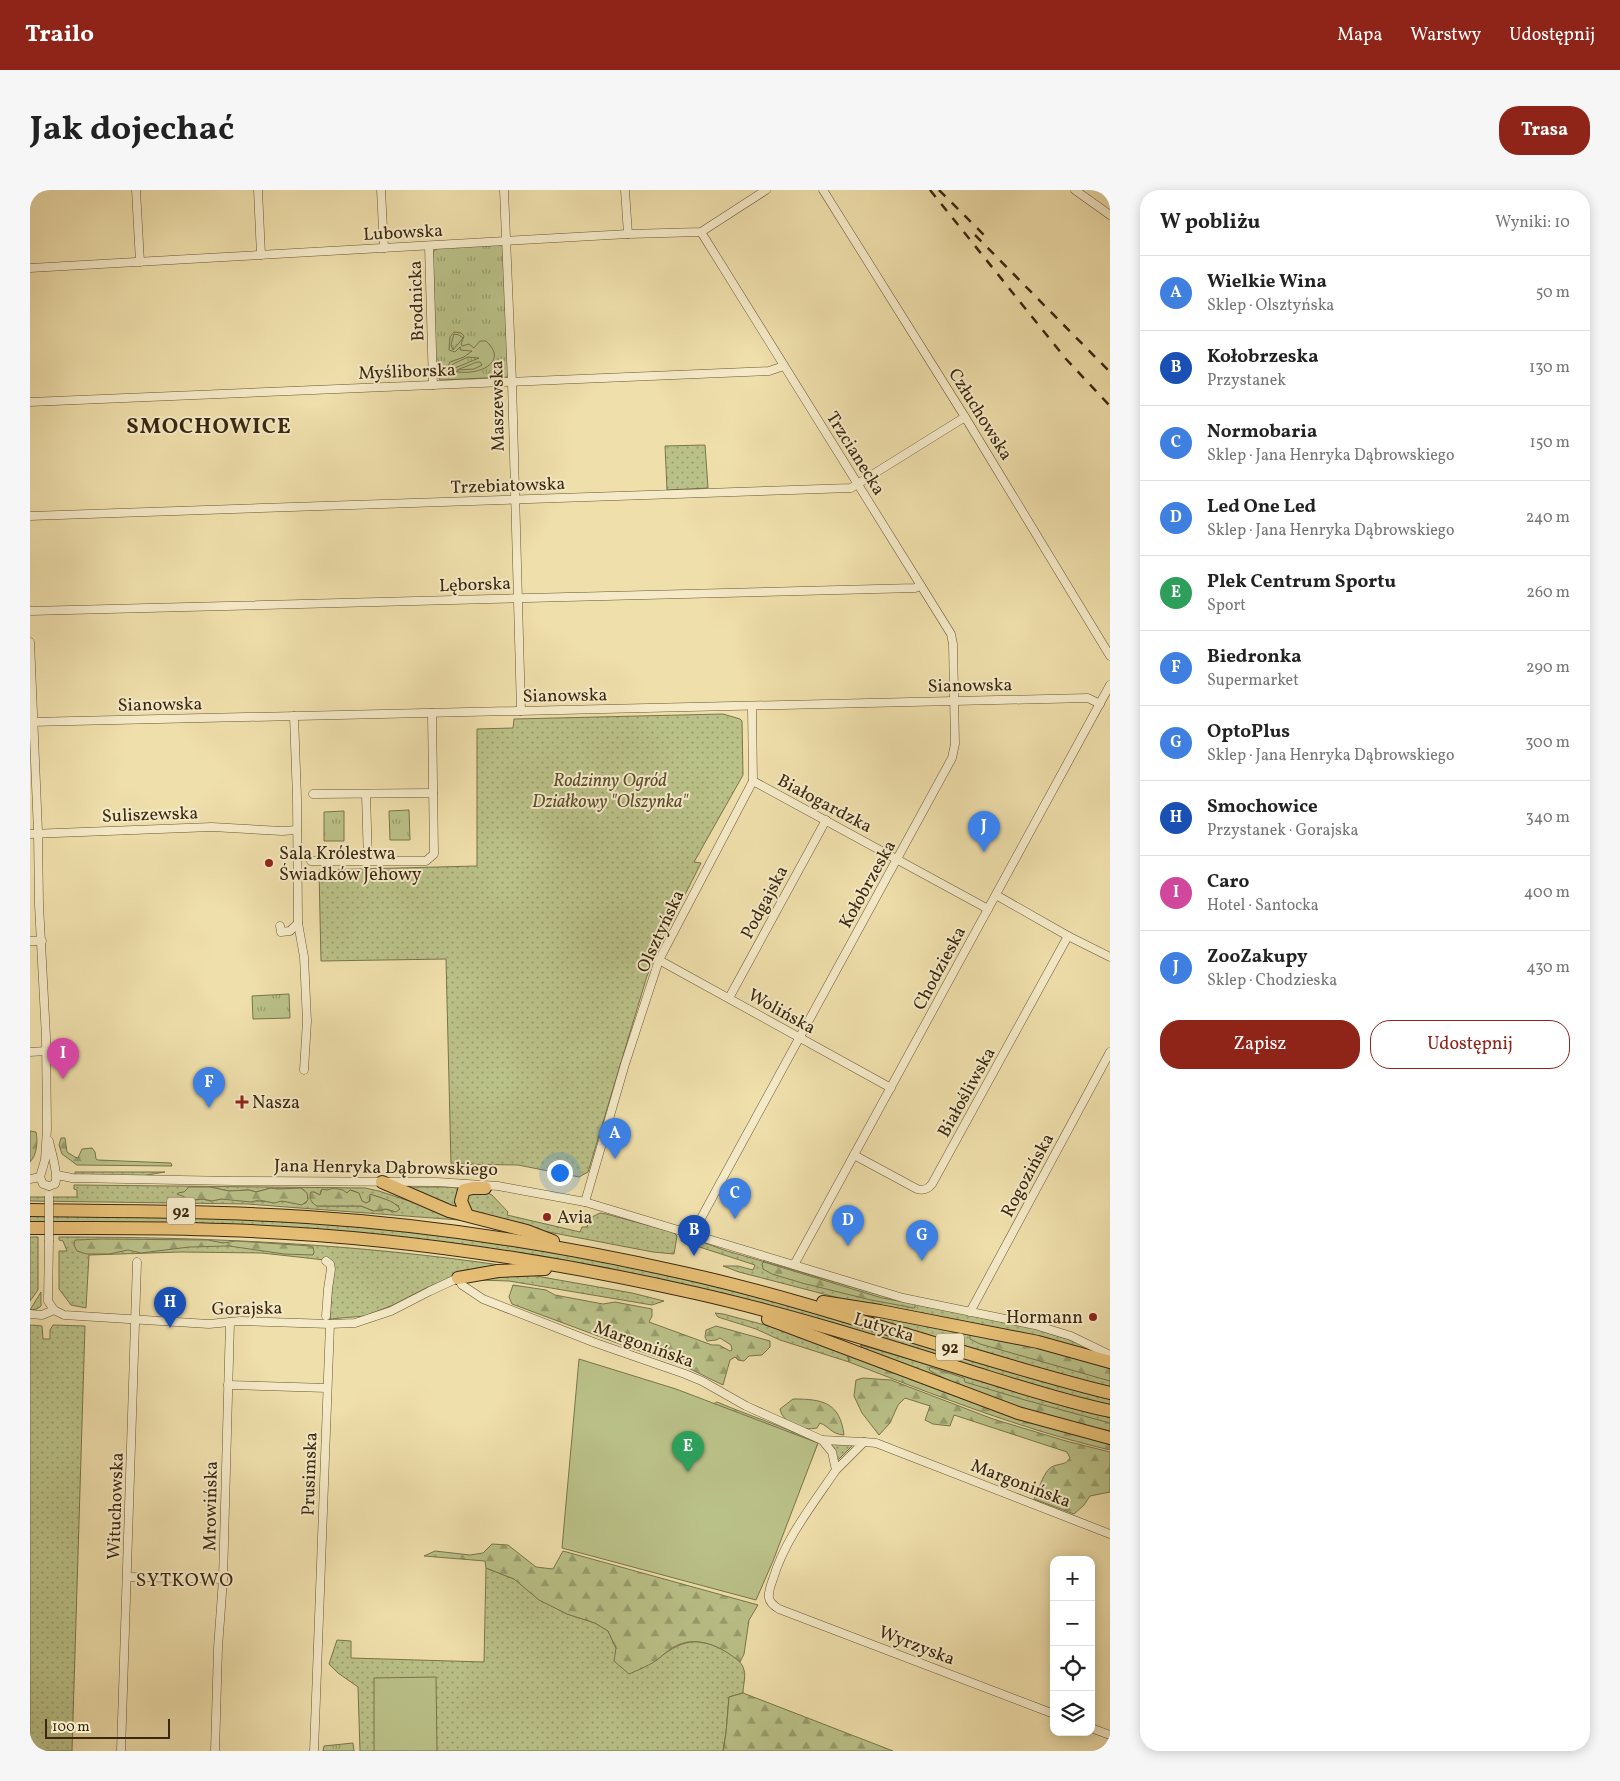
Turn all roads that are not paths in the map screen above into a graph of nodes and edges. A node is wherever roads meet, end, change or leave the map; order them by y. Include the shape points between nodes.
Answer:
1 (136, 190) edge
2 (258, 190) edge
3 (381, 190) edge
4 (504, 190) edge
5 (625, 190) edge
6 (766, 190) edge
7 (823, 190) edge
8 (1075, 190) edge
9 (1110, 215) edge
10 (701, 232) junction
11 (628, 234) junction
12 (507, 241) junction
13 (429, 246) junction
14 (384, 248) junction
15 (262, 255) junction
16 (140, 262) junction
17 (30, 268) edge
18 (784, 366) junction
19 (512, 382) junction
20 (433, 385) junction
21 (30, 402) edge
22 (965, 417) junction
23 (858, 484) junction
24 (514, 500) junction
25 (30, 516) edge
26 (921, 586) junction
27 (518, 598) junction
28 (30, 611) edge
29 (30, 642) edge
30 (1110, 656) edge
31 (1110, 685) edge
32 (953, 700) junction
33 (1100, 704) junction
34 (752, 706) junction
35 (521, 711) junction
36 (432, 713) junction
37 (294, 716) junction
38 (32, 722) edge
39 (753, 781) junction
40 (433, 793) junction
41 (313, 794) dead end
42 (366, 794) junction
43 (826, 820) junction
44 (297, 830) junction
45 (38, 832) junction
46 (30, 834) edge
47 (898, 860) junction
48 (311, 862) dead end
49 (368, 862) junction
50 (996, 895) junction
51 (988, 909) junction
52 (298, 923) junction
53 (280, 926) dead end
54 (1068, 936) junction
55 (30, 941) edge
56 (42, 941) junction
57 (1110, 957) edge
58 (659, 960) junction
59 (729, 998) junction
60 (799, 1037) junction
61 (30, 1052) edge
62 (46, 1052) junction
63 (1110, 1052) edge
64 (304, 1070) dead end
65 (891, 1088) junction
66 (47, 1129) junction
67 (854, 1155) junction
68 (41, 1174) junction
69 (56, 1174) junction
70 (30, 1179) edge
71 (382, 1182) junction
72 (49, 1186) junction
73 (485, 1188) dead end
74 (585, 1202) junction
75 (30, 1210) edge
76 (467, 1215) junction
77 (30, 1228) edge
78 (694, 1235) junction
79 (574, 1250) junction
80 (326, 1261) dead end
81 (137, 1262) dead end
82 (794, 1265) junction
83 (570, 1268) junction
84 (458, 1278) junction
85 (705, 1295) junction
86 (791, 1299) junction
87 (54, 1310) junction
88 (970, 1312) junction
89 (30, 1314) edge
90 (136, 1319) junction
91 (328, 1320) junction
92 (230, 1322) junction
93 (1110, 1354) edge
94 (1110, 1362) edge
95 (228, 1386) junction
96 (327, 1388) junction
97 (1110, 1393) edge
98 (1110, 1411) edge
99 (1110, 1438) edge
100 (822, 1440) junction
101 (864, 1442) junction
102 (836, 1470) junction
103 (1110, 1534) edge
104 (128, 1577) junction
105 (223, 1579) junction
106 (1050, 1712) edge
107 (1095, 1729) edge
108 (1110, 1735) edge
109 (121, 1751) edge
110 (215, 1751) edge
111 (314, 1751) edge

1 - 16 street
2 - 15 street
3 - 14 street
4 - 12 street, Maszewska
5 - 11 street
6 - 10 street
7 - 22 street, Człuchowska
8 - 9 street
10 - 11 street, Lubowska
10 - 18 street, Trzcianecka
11 - 12 street, Lubowska
12 - 13 street, Lubowska
12 - 19 street, Maszewska
13 - 14 street, Lubowska
13 - 20 street, Brodnicka
14 - 15 street, Lubowska
15 - 16 street, Lubowska
16 - 17 street, Lubowska
18 - 19 street, Myśliborska via 769,371
18 - 23 street, Trzcianecka
19 - 20 street, Myśliborska
19 - 24 street, Maszewska
20 - 21 street, Myśliborska
22 - 23 street, Trzebiatowska
22 - 30 street, Człuchowska
23 - 24 street, Trzebiatowska via 851,488
23 - 26 street, Trzcianecka
24 - 25 street, Trzebiatowska
24 - 27 street, Maszewska
26 - 27 street, Lęborska
26 - 32 street, Trzcianecka via 951,634
27 - 28 street, Lęborska
27 - 35 street, Maszewska
29 - 38 street
31 - 33 street, Chodzieska
32 - 33 street, Sianowska via 1088,698
32 - 34 street, Sianowska
32 - 47 street, Kołobrzeska via 954,753
33 - 50 street, Chodzieska
34 - 35 street, Sianowska
34 - 39 street, Olsztyńska
35 - 36 street, Sianowska
36 - 37 street, Sianowska
36 - 40 street
37 - 38 street, Sianowska
37 - 44 street
38 - 45 street
39 - 43 street, Białogardzka
39 - 58 street, Olsztyńska
40 - 42 street
40 - 49 street via 434,854 431,858 426,862
41 - 42 street
42 - 49 street
43 - 47 street, Białogardzka
43 - 59 street, Podgajska
44 - 45 street, Suliszewska via 212,827
44 - 52 street
45 - 46 street, Suliszewska
45 - 56 street
47 - 51 street, Białogardzka
47 - 60 street, Kołobrzeska
48 - 49 street
50 - 51 street, Chodzieska
50 - 54 street
51 - 65 street, Chodzieska
52 - 53 street via 290,931 281,932
52 - 64 street via 304,957
54 - 57 street
54 - 67 street, Białośliwska via 932,1184 918,1190
55 - 56 street
56 - 62 street
58 - 59 street, Wolińska
58 - 74 street, Olsztyńska
59 - 60 street, Wolińska
60 - 65 street, Wolińska
60 - 78 street, Kołobrzeska
61 - 62 street
62 - 66 street
63 - 88 street, Rogozińska
65 - 67 street, Chodzieska
66 - 68 street
66 - 69 street
67 - 82 street, Chodzieska
68 - 69 street via 49,1169
68 - 70 street
68 - 72 street via 43,1184
69 - 71 street, Jana Henryka Dąbrowskiego via 72,1178
69 - 72 street via 56,1182
71 - 74 street, Jana Henryka Dąbrowskiego via 498,1186
71 - 76 main road via 449,1211
72 - 87 street, bridge via 48,1301
73 - 76 main road via 464,1190 461,1201
74 - 78 street, Jana Henryka Dąbrowskiego
75 - 79 main road, 92 via 211,1212 309,1217 466,1233
76 - 79 main road via 527,1231
77 - 83 main road, 92 via 224,1230 327,1236 439,1247
78 - 82 street, Jana Henryka Dąbrowskiego
79 - 86 main road, 92
80 - 91 street, Prusimska via 331,1269
81 - 90 street, Wituchowska
82 - 88 street, Jana Henryka Dąbrowskiego via 910,1300
83 - 84 main road via 498,1271
83 - 85 main road, 92
84 - 91 street, Gorajska via 373,1318 355,1323
84 - 100 street, Margonińska via 462,1285 483,1299 685,1374
85 - 98 main road, Lutycka / 92
85 - 99 main road via 998,1406
86 - 94 main road via 844,1304 1032,1340
86 - 97 main road, Lutycka / 92
87 - 89 street, Gorajska via 42,1315
87 - 90 street, Gorajska via 71,1316
88 - 93 street, Jana Henryka Dąbrowskiego via 1056,1331
90 - 92 street, Gorajska via 209,1324
90 - 104 street, Wituchowska
91 - 92 street, Gorajska
91 - 96 street, Prusimska
92 - 95 street, Mrowińska
95 - 96 street
95 - 105 street, Mrowińska
96 - 111 street, Prusimska
100 - 101 street, Margonińska
100 - 102 street via 832,1452
101 - 102 street
101 - 103 street, Margonińska via 876,1443
102 - 106 street, Wyrzyska via 779,1560 769,1592 770,1601 779,1609
104 - 105 street
104 - 109 street, Wituchowska
105 - 110 street, Mrowińska
107 - 108 street

